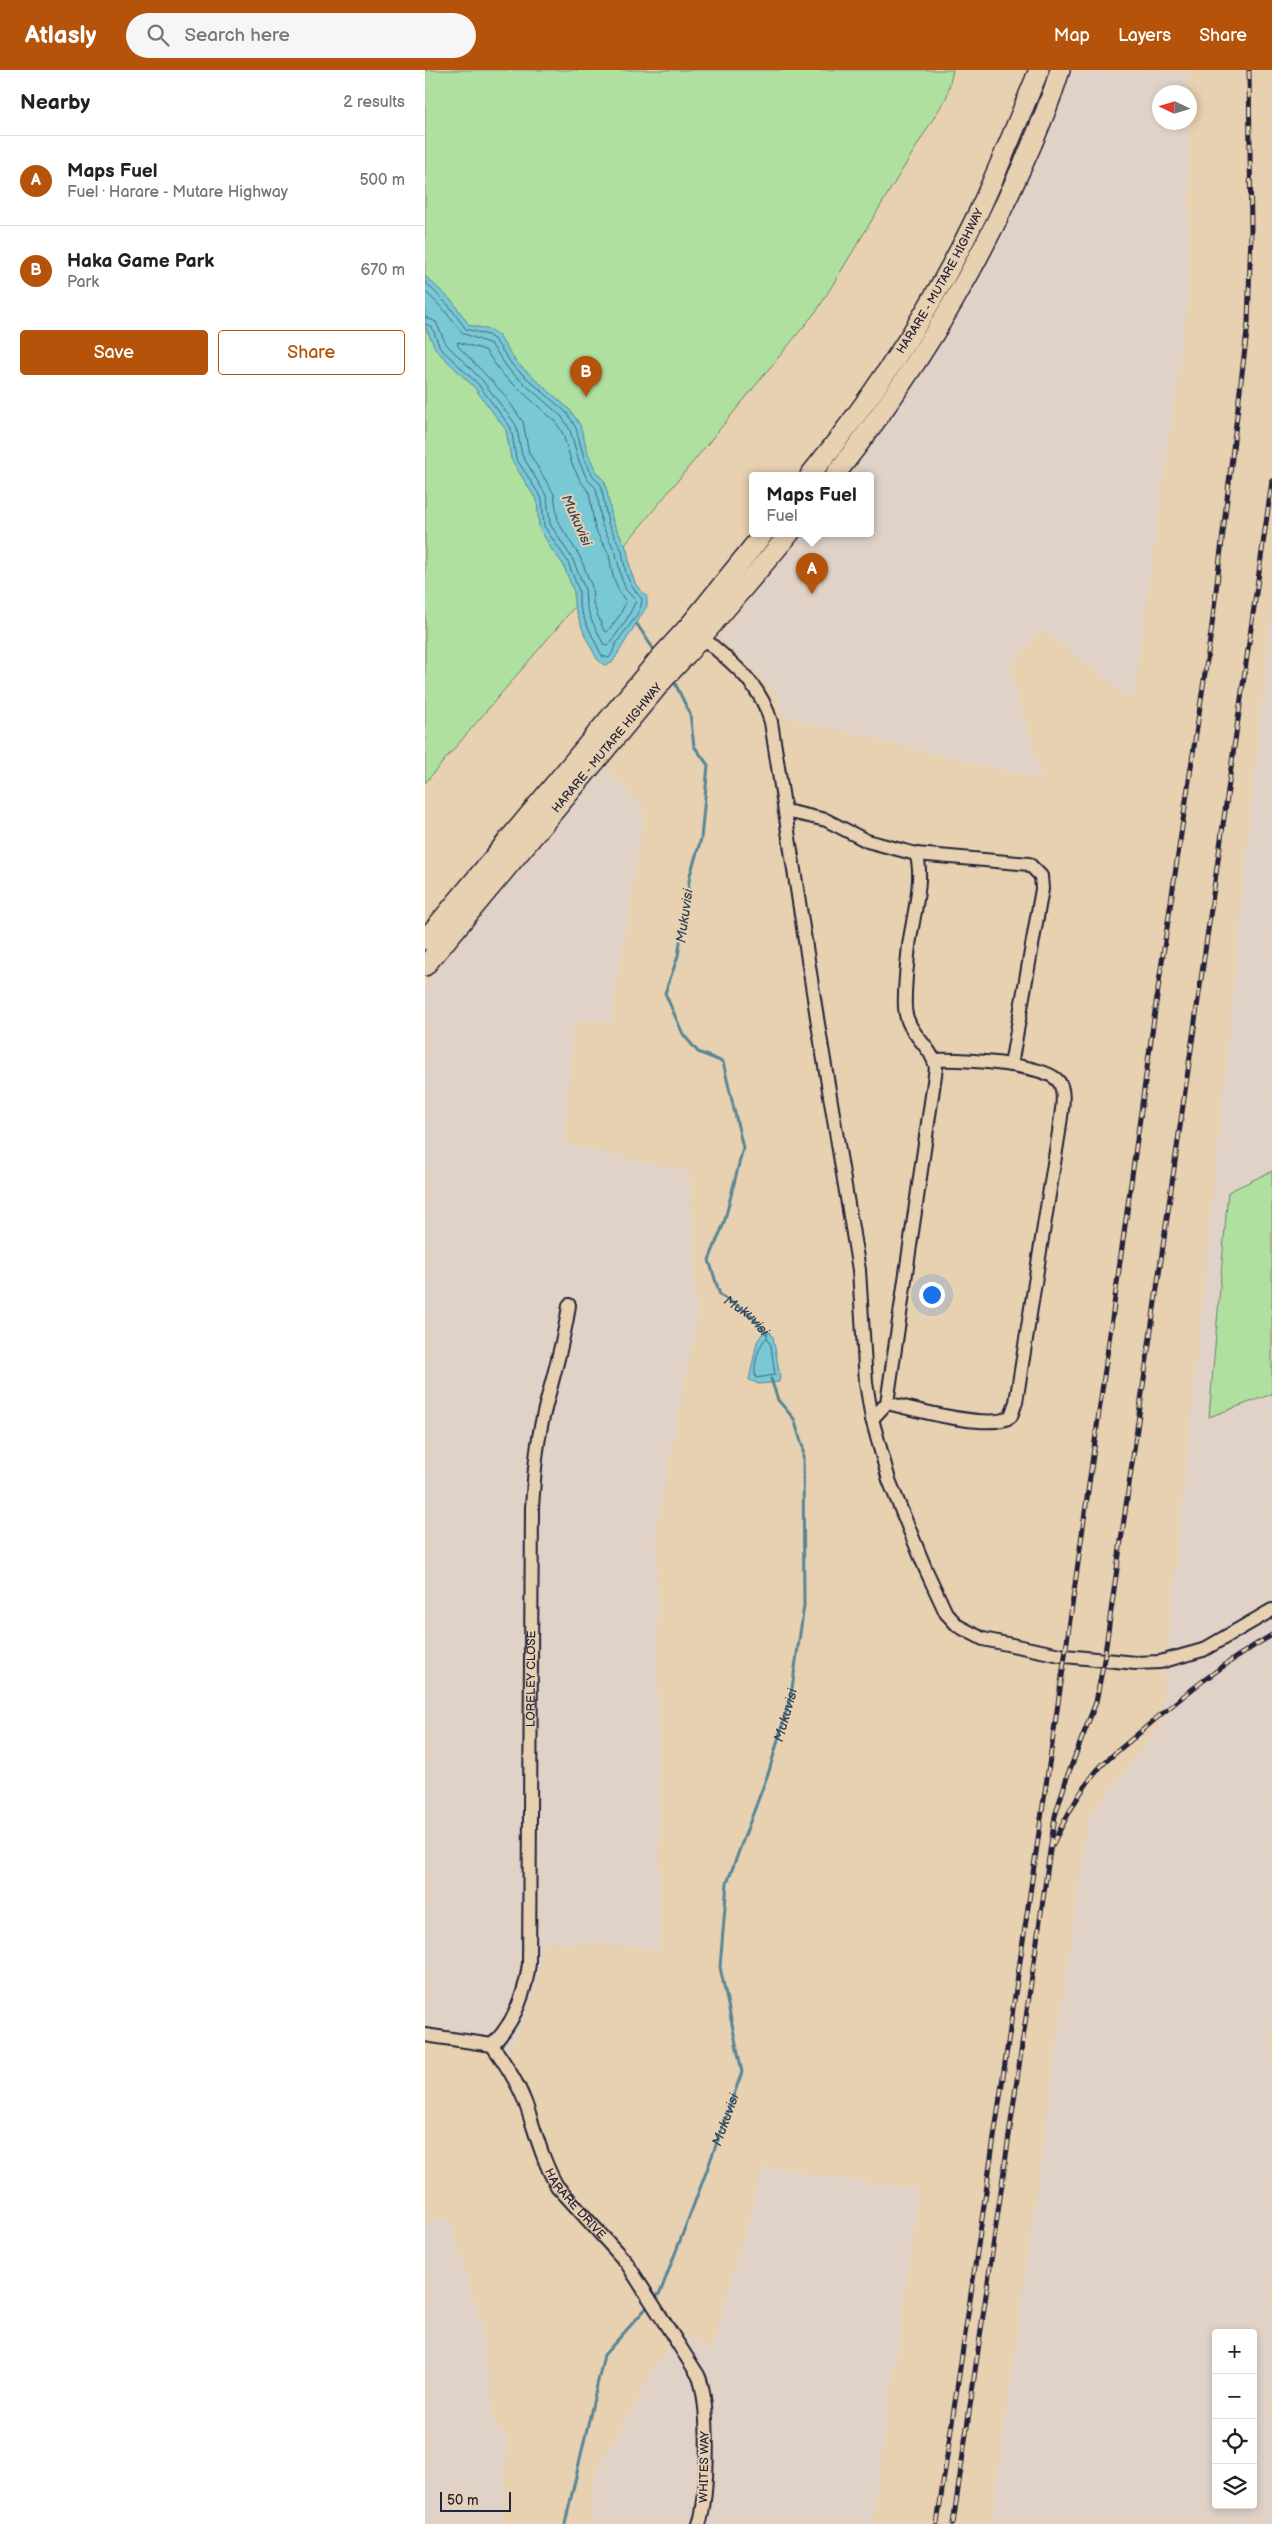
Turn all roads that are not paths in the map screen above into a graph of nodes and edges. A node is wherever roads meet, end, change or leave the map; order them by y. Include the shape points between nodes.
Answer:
1 (1039, 70) edge
2 (1061, 70) edge
3 (812, 472) edge
4 (837, 472) edge
5 (761, 537) edge
6 (786, 537) edge
7 (696, 631) junction
8 (664, 666) junction
9 (786, 811) junction
10 (916, 854) junction
11 (425, 940) edge
12 (425, 966) edge
13 (935, 1060) junction
14 (1011, 1065) junction
15 (569, 1305) dead end
16 (887, 1403) junction
17 (872, 1420) junction
18 (1272, 1610) edge
19 (425, 2035) edge
20 (492, 2045) junction
21 (705, 2410) joint
22 (699, 2524) edge

1 - 3 highway, HARARE - MUTARE HIGHWAY via 977,215 932,299 852,424
2 - 4 highway, HARARE - MUTARE HIGHWAY via 993,231 967,278 901,387
5 - 7 highway, HARARE - MUTARE HIGHWAY
6 - 7 highway, HARARE - MUTARE HIGHWAY
7 - 8 highway, HARARE - MUTARE HIGHWAY
7 - 9 street via 763,697 777,746
8 - 11 highway, HARARE - MUTARE HIGHWAY
8 - 12 highway, HARARE - MUTARE HIGHWAY
9 - 10 street via 827,820 867,841
9 - 17 street via 859,1270 866,1383
10 - 13 street via 918,880 905,1009 912,1030
10 - 14 street via 1029,864 1041,876 1042,889
13 - 14 street via 962,1059
13 - 16 street via 935,1080
14 - 16 street via 1050,1074 1059,1082 1062,1100 1014,1411 1005,1420 965,1420
15 - 20 street, LORELEY CLOSE via 541,1426 532,1508 529,1964 521,2002 503,2034
16 - 17 street
17 - 18 street via 889,1480 926,1570 952,1622 983,1639 1065,1656 1136,1664 1160,1662 1203,1650
19 - 20 street
20 - 21 street, HARARE DRIVE via 517,2086 557,2186 616,2250 643,2286 701,2381
21 - 22 street, WHITES WAY via 705,2497

